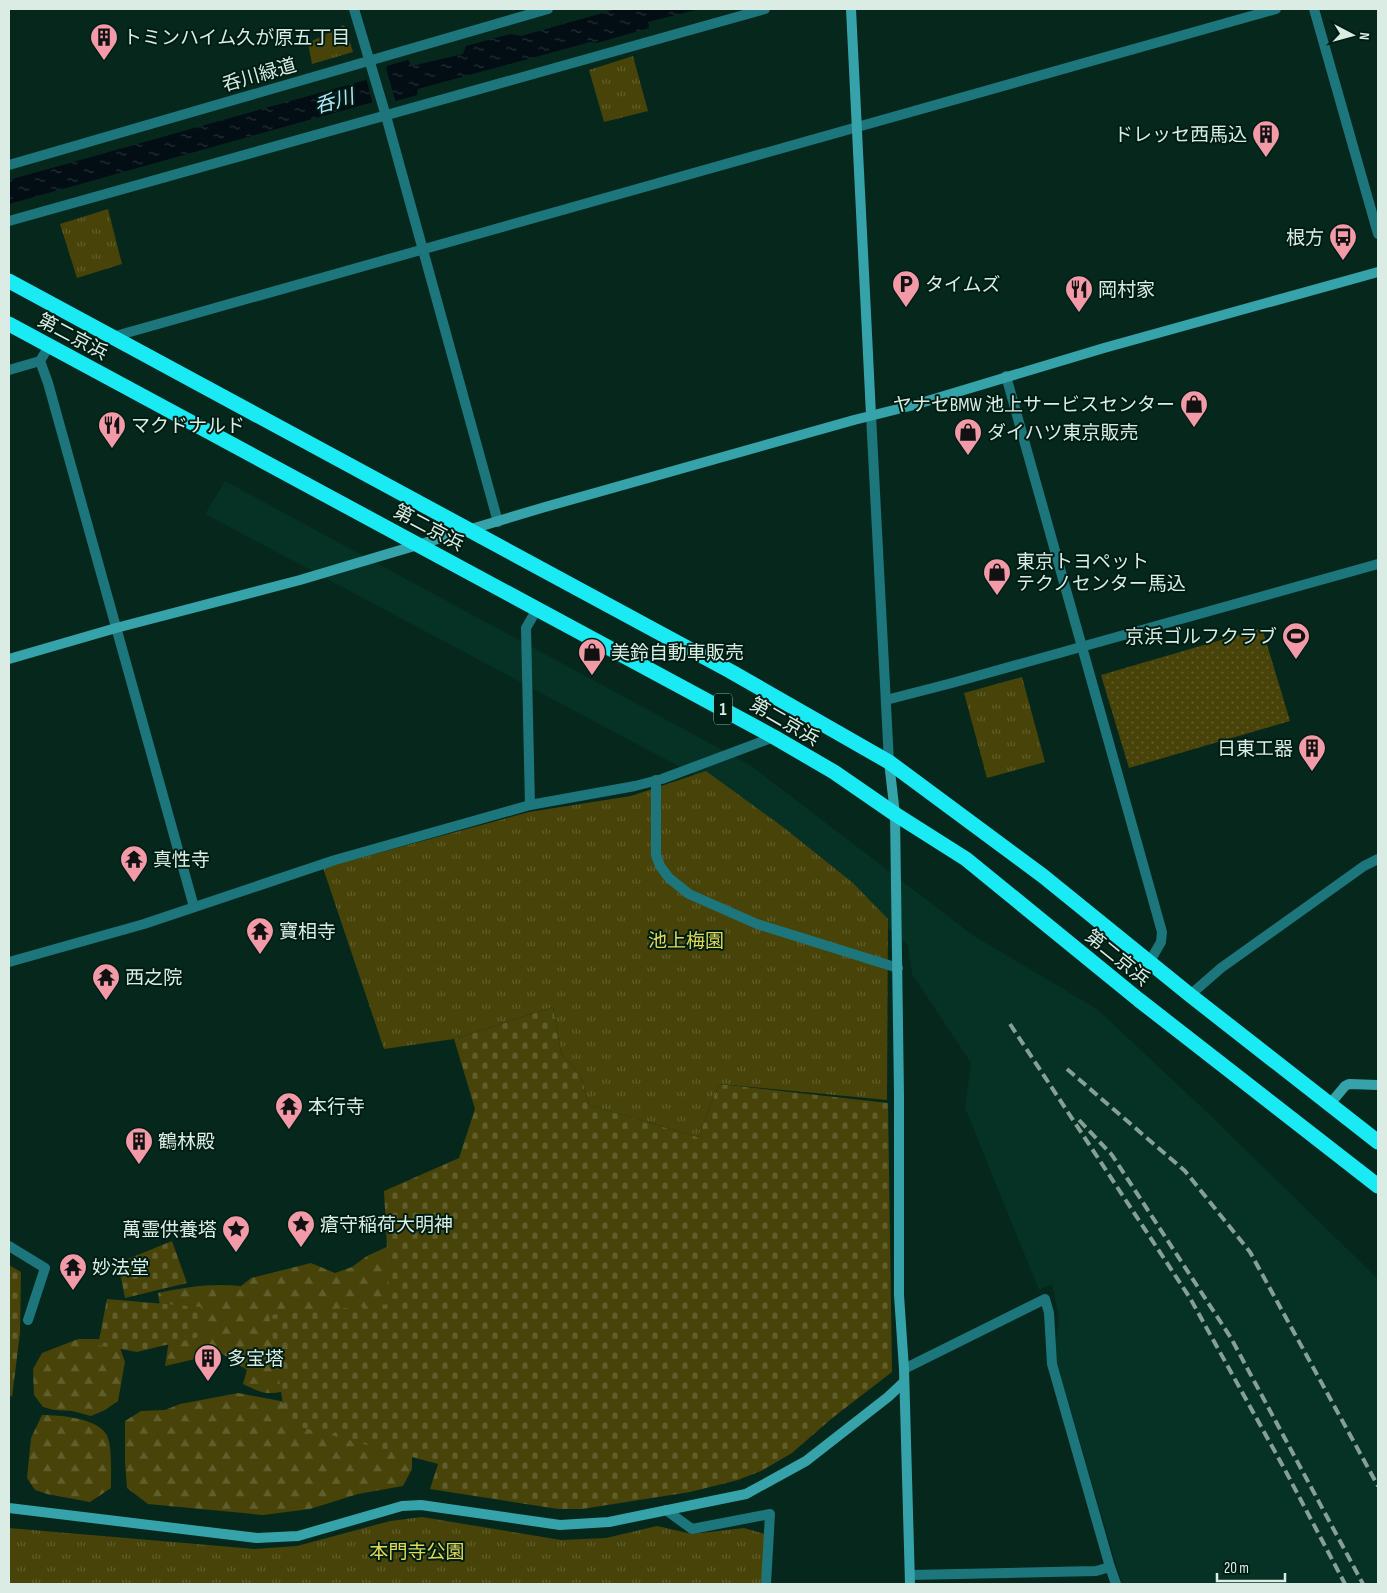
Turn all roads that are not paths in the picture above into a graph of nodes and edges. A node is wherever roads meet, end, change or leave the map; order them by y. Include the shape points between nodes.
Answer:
1 (354, 9) edge
2 (548, 9) edge
3 (765, 9) edge
4 (851, 9) edge
5 (1276, 9) edge
6 (1314, 9) edge
7 (370, 65) junction
8 (384, 112) junction
9 (857, 127) junction
10 (9, 165) edge
11 (9, 221) edge
12 (1378, 234) edge
13 (423, 251) junction
14 (1378, 272) edge
15 (9, 281) edge
16 (9, 324) edge
17 (112, 337) junction
18 (48, 346) junction
19 (40, 361) junction
20 (9, 370) edge
21 (1006, 376) junction
22 (871, 415) junction
23 (498, 522) junction
24 (468, 530) junction
25 (420, 544) junction
26 (1378, 564) edge
27 (537, 609) junction
28 (116, 628) junction
29 (1081, 647) junction
30 (9, 659) edge
31 (886, 700) junction
32 (774, 736) junction
33 (889, 762) junction
34 (656, 780) junction
35 (530, 805) junction
36 (896, 814) junction
37 (1378, 859) edge
38 (194, 907) junction
39 (1150, 961) junction
40 (9, 962) edge
41 (898, 968) junction
42 (1190, 995) junction
43 (1378, 1085) edge
44 (1330, 1104) junction
45 (1378, 1142) edge
46 (1378, 1186) edge
47 (9, 1246) edge
48 (28, 1320) dead end
49 (904, 1369) junction
50 (904, 1382) junction
51 (9, 1508) edge
52 (666, 1510) junction
53 (1110, 1567) junction
54 (910, 1579) edge
55 (766, 1584) edge
56 (1116, 1584) edge

1 - 7 street
2 - 7 street, 呑川緑道
3 - 8 street
4 - 9 street
5 - 9 street
6 - 12 street
7 - 8 street
7 - 10 street, 呑川緑道
8 - 11 street
8 - 13 street
9 - 13 street
9 - 22 street
13 - 17 street
13 - 23 street
14 - 21 street
15 - 17 highway, 第二京浜 / 1
16 - 18 highway, 第二京浜 / 1
17 - 24 highway, 第二京浜 / 1
18 - 19 street
18 - 25 highway, 第二京浜 / 1
19 - 20 street
19 - 28 street
21 - 22 street
21 - 29 street
22 - 23 street
22 - 31 street
23 - 24 street
24 - 25 street
24 - 33 highway, 第二京浜 / 1 via 730,671
25 - 27 highway, 第二京浜 / 1
25 - 28 street via 300,580
26 - 29 street
27 - 32 highway, 第二京浜 / 1
27 - 35 street via 526,628
28 - 30 street
28 - 38 street
29 - 31 street
29 - 39 street via 1162,932 1161,942
31 - 33 street
32 - 34 street
32 - 36 highway, 第二京浜 / 1
33 - 36 street
33 - 39 highway, 第二京浜 / 1 via 1043,876
34 - 35 street
34 - 41 street via 656,855 660,866 677,885 689,894 757,924
35 - 38 street via 335,860
36 - 41 street
36 - 46 highway, 第二京浜 / 1 via 966,859 1139,1000
37 - 42 street via 1229,963
38 - 40 street
39 - 42 highway, 第二京浜 / 1
41 - 49 street via 899,1295
42 - 44 highway, 第二京浜 / 1
43 - 44 street via 1349,1084
44 - 45 highway, 第二京浜 / 1
47 - 48 street via 45,1268
49 - 50 street
49 - 53 street via 1044,1299 1049,1313 1052,1364
50 - 52 street via 806,1461 746,1494
50 - 54 street
51 - 52 street via 257,1538 298,1536 402,1506 422,1505 560,1526 609,1522
52 - 55 street via 692,1529 770,1514
53 - 54 street via 1096,1571
53 - 56 street

